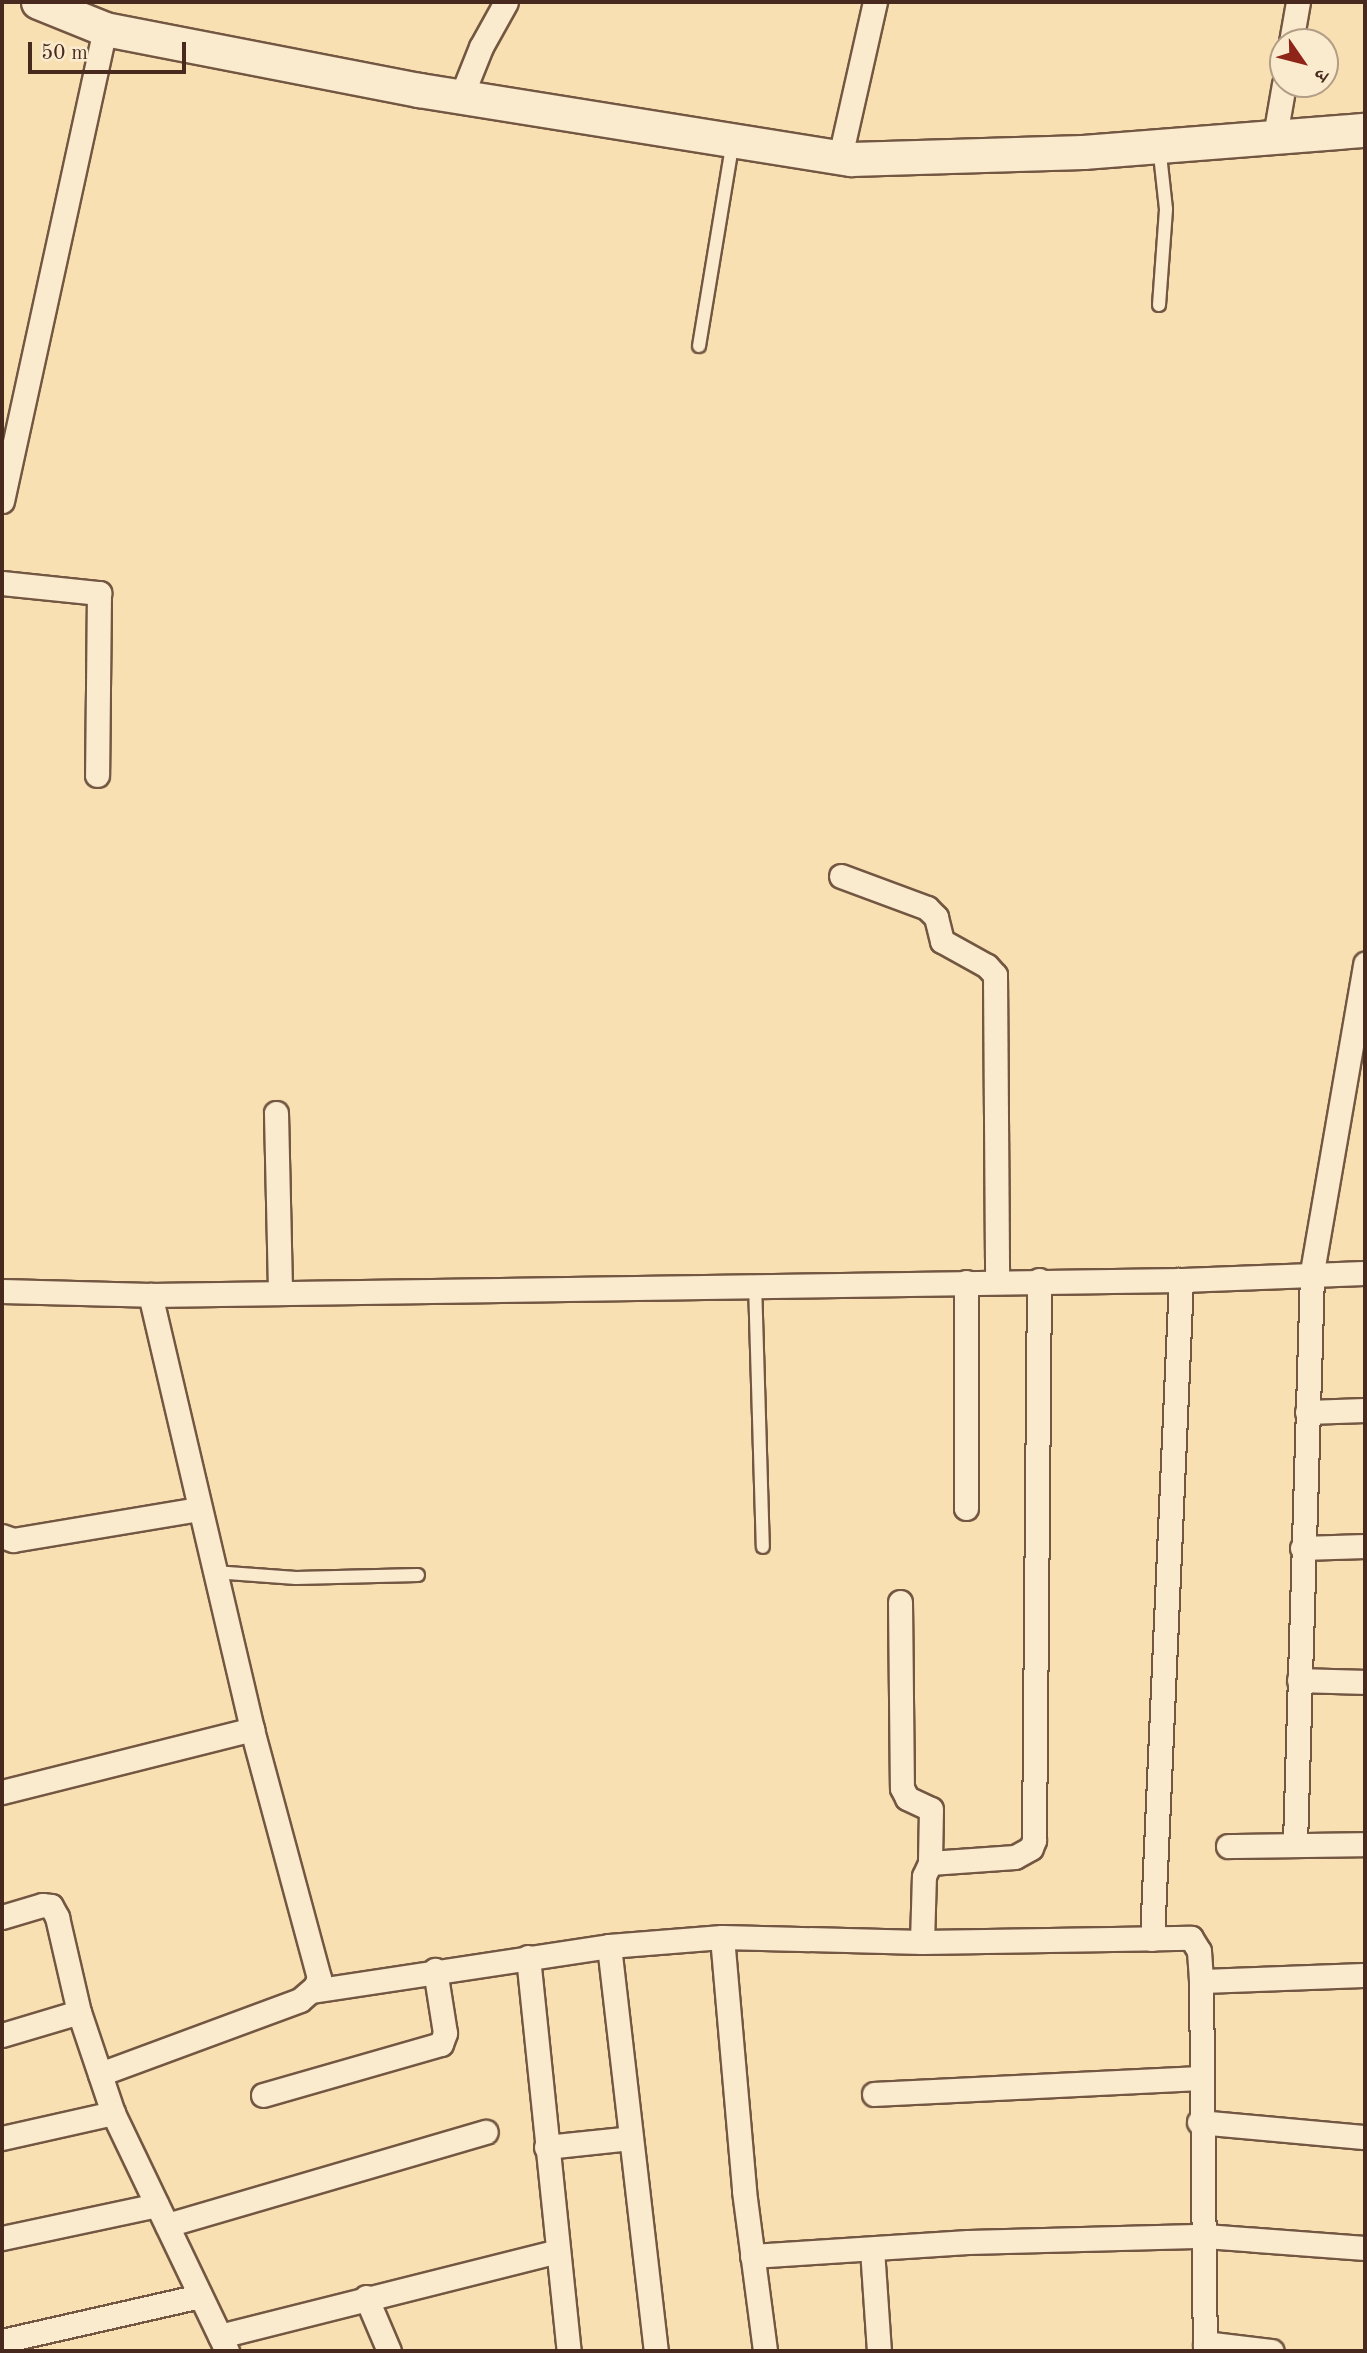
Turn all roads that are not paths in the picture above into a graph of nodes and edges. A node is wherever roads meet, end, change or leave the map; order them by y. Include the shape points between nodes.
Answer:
1 (38, 2) edge
2 (506, 2) edge
3 (875, 2) edge
4 (1298, 2) edge
5 (1293, 28) edge
6 (105, 29) junction
7 (461, 97) junction
8 (1282, 98) edge
9 (1365, 130) edge
10 (1275, 136) junction
11 (733, 141) junction
12 (1159, 146) junction
13 (840, 157) junction
14 (1159, 306) dead end
15 (699, 346) dead end
16 (6, 457) edge
17 (2, 501) edge
18 (2, 583) edge
19 (97, 775) dead end
20 (841, 876) dead end
21 (1365, 964) edge
22 (276, 1114) dead end
23 (1312, 1272) junction
24 (1365, 1273) edge
25 (1039, 1280) junction
26 (1181, 1280) junction
27 (997, 1281) junction
28 (966, 1282) junction
29 (755, 1283) junction
30 (2, 1291) edge
31 (280, 1293) junction
32 (150, 1295) junction
33 (1365, 1410) edge
34 (1307, 1412) junction
35 (966, 1508) dead end
36 (199, 1509) junction
37 (2, 1536) edge
38 (1365, 1546) edge
39 (763, 1547) dead end
40 (1302, 1548) junction
41 (214, 1572) junction
42 (418, 1575) dead end
43 (900, 1602) dead end
44 (1298, 1680) junction
45 (1365, 1682) edge
46 (253, 1729) junction
47 (2, 1792) edge
48 (1295, 1843) junction
49 (1365, 1844) edge
50 (1228, 1846) dead end
51 (930, 1863) junction
52 (2, 1917) edge
53 (722, 1937) junction
54 (1152, 1939) junction
55 (922, 1942) junction
56 (609, 1946) junction
57 (528, 1957) junction
58 (435, 1970) junction
59 (1365, 1975) edge
60 (1201, 1981) junction
61 (312, 1991) junction
62 (79, 2012) junction
63 (2, 2035) edge
64 (100, 2074) junction
65 (1199, 2078) junction
66 (874, 2094) dead end
67 (263, 2095) dead end
68 (113, 2113) junction
69 (1199, 2122) junction
70 (486, 2132) dead end
71 (1365, 2137) edge
72 (2, 2138) edge
73 (631, 2138) junction
74 (546, 2147) junction
75 (162, 2215) junction
76 (1205, 2236) junction
77 (2, 2238) edge
78 (1365, 2248) edge
79 (872, 2249) junction
80 (555, 2252) junction
81 (752, 2256) junction
82 (200, 2296) junction
83 (366, 2297) junction
84 (2, 2341) edge
85 (223, 2344) edge
86 (1205, 2347) edge
87 (389, 2351) edge
88 (569, 2351) edge
89 (656, 2351) edge
90 (765, 2351) edge
91 (879, 2351) edge
92 (1272, 2351) edge

1 - 6 street
2 - 7 street
3 - 13 street
4 - 5 street
6 - 7 street
6 - 16 street
7 - 11 street
8 - 10 street
9 - 10 street
10 - 12 street
11 - 13 street
11 - 15 lane
12 - 13 street
12 - 14 lane via 1166,209
16 - 17 street
18 - 19 street via 99,593
20 - 27 street via 927,908 936,917 942,941 995,975
21 - 23 street
22 - 31 street
23 - 24 street
23 - 26 street
23 - 34 street
25 - 26 street
25 - 27 street
25 - 51 street via 1034,1840 1031,1848 1015,1857
26 - 54 street
27 - 28 street
28 - 29 street
28 - 35 street
29 - 31 street
29 - 39 lane
30 - 32 street
31 - 32 street
32 - 36 street
33 - 34 street
34 - 40 street
36 - 37 street via 13,1540
36 - 41 street
38 - 40 street
40 - 44 street
41 - 42 lane via 296,1578
41 - 46 street
43 - 51 street via 902,1788 907,1798 931,1809
44 - 45 street
44 - 48 street
46 - 47 street
46 - 61 street via 318,1972
48 - 49 street
48 - 50 street
51 - 55 street via 924,1876
52 - 62 street via 51,1906
53 - 55 street
53 - 56 street
53 - 81 street
54 - 55 street
54 - 60 street via 1191,1938 1199,1951
56 - 57 street
56 - 73 street
57 - 58 street
57 - 74 street
58 - 61 street
58 - 67 street via 445,2033 441,2044
59 - 60 street
60 - 65 street
61 - 64 street via 300,2000
62 - 63 street
62 - 64 street
64 - 68 street
65 - 66 street
65 - 69 street
68 - 72 street
68 - 75 street
69 - 71 street
69 - 76 street
70 - 75 street
73 - 74 street
73 - 89 street
74 - 80 street
75 - 77 street
75 - 82 street
76 - 78 street
76 - 79 street
76 - 86 street
79 - 81 street
79 - 91 street
80 - 83 street
80 - 88 street
81 - 90 street
82 - 84 street
82 - 85 street
83 - 85 street
83 - 87 street
86 - 92 street

